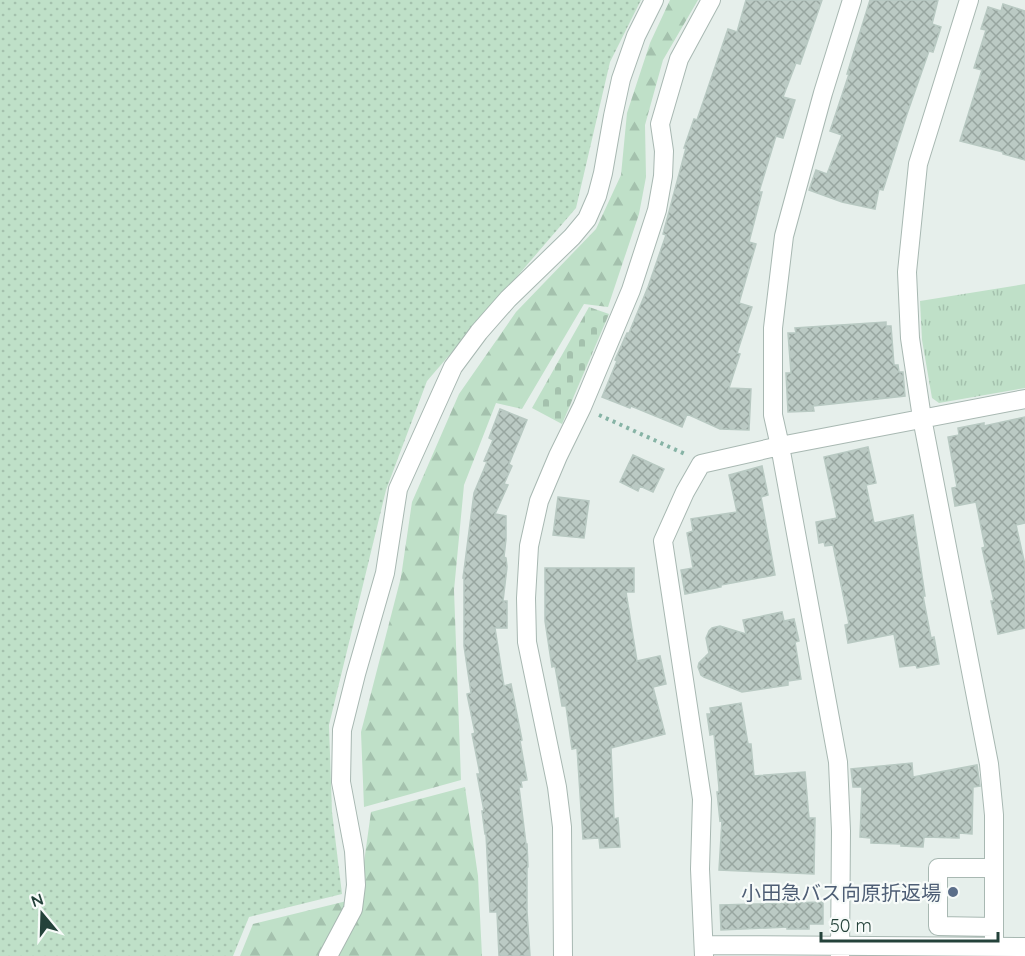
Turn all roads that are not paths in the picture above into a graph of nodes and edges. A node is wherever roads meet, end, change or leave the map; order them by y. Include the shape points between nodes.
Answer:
1 (654, 0) edge
2 (711, 0) edge
3 (852, 0) edge
4 (969, 0) edge
5 (1025, 399) edge
6 (922, 418) junction
7 (780, 446) junction
8 (994, 867) junction
9 (994, 927) junction
10 (1025, 947) edge
11 (704, 951) edge
12 (840, 951) edge
13 (994, 952) edge
14 (328, 956) edge
15 (563, 956) edge

1 - 14 street via 621,79 603,173 587,219 508,299 453,367 398,489 385,573 342,730 341,782 356,885 353,909
2 - 15 street via 679,59 660,124 663,176 657,210 631,290 539,501 529,546 527,642 562,827
3 - 7 street via 784,236 773,328 773,415
4 - 6 street via 918,164 907,272 910,338
5 - 6 street
6 - 7 street
6 - 8 street via 988,764
7 - 11 street via 701,464 663,541 702,799
7 - 12 street via 838,762
8 - 9 street
8 - 9 street via 939,868 938,926
9 - 13 street
10 - 13 street
11 - 12 street
12 - 13 street

